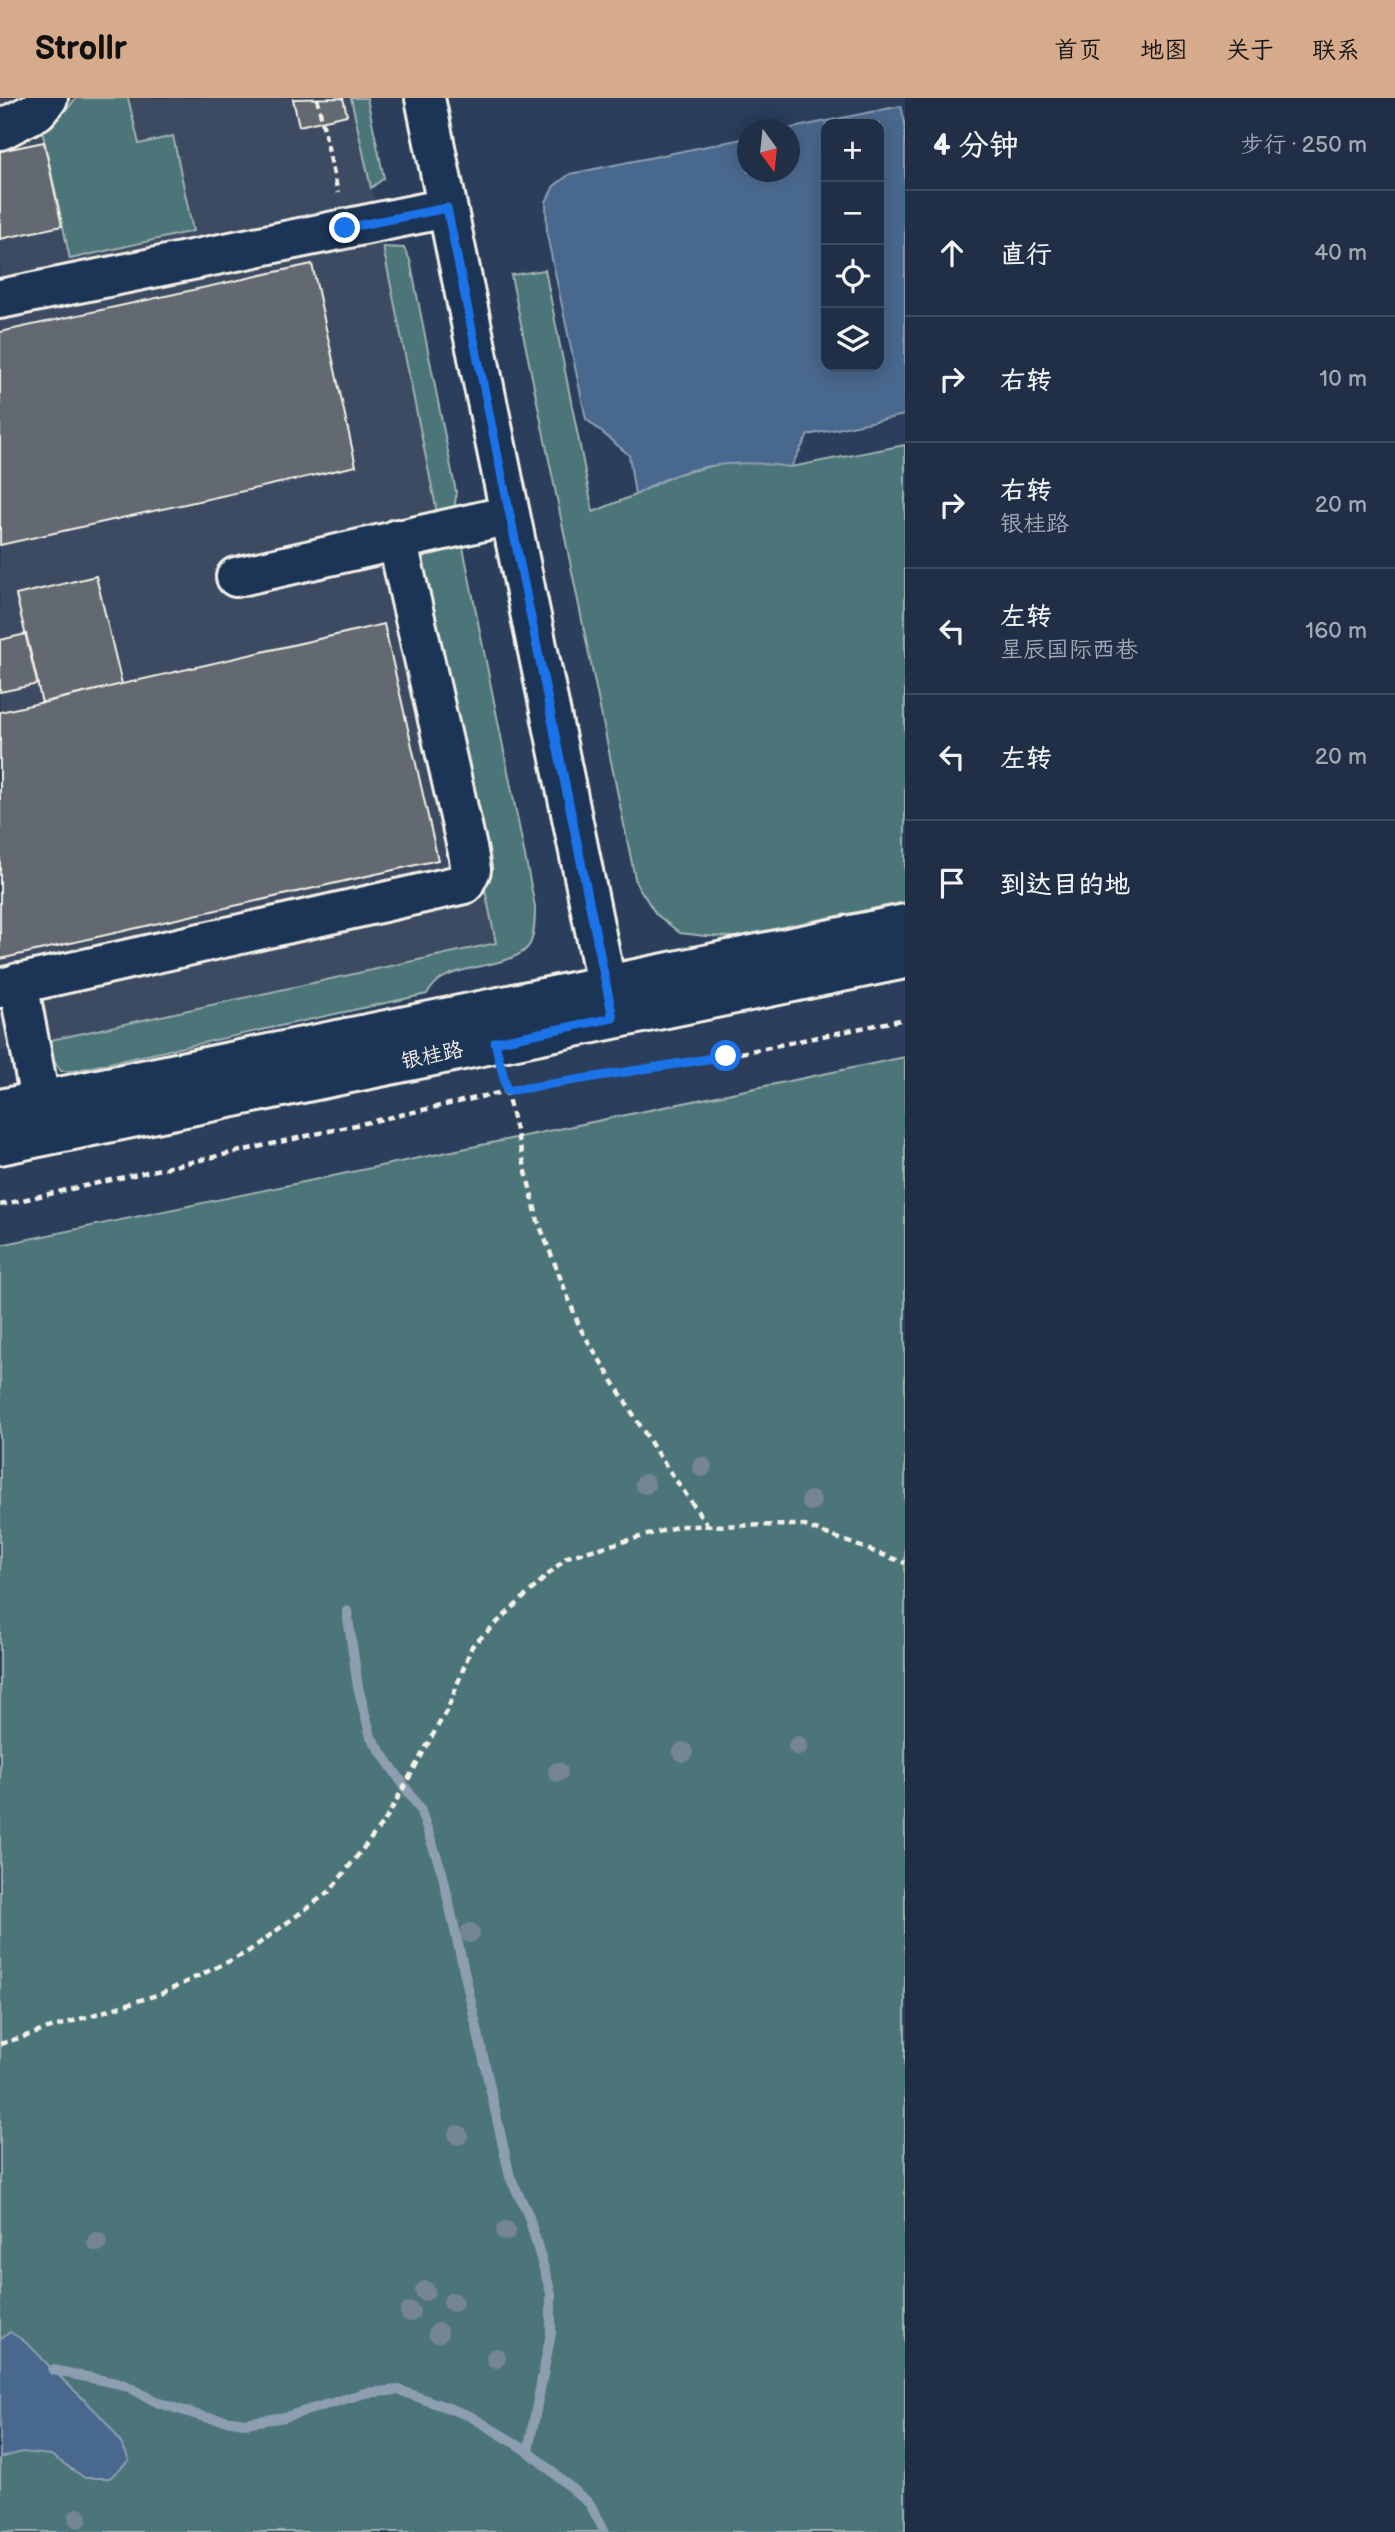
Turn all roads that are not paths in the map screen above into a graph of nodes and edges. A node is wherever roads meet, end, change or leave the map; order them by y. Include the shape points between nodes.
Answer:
1 (48, 98) edge
2 (425, 98) edge
3 (0, 130) edge
4 (447, 208) junction
5 (0, 299) edge
6 (510, 515) junction
7 (397, 539) junction
8 (236, 577) dead end
9 (905, 924) edge
10 (905, 959) edge
11 (9, 986) edge
12 (610, 1001) junction
13 (0, 1109) edge
14 (44, 1118) junction
15 (0, 1145) edge

1 - 3 street via 37,111
2 - 4 street
4 - 5 street
4 - 6 street
6 - 7 street
6 - 12 street
7 - 8 street
7 - 11 street via 468,852 471,870 464,884
9 - 12 street, 银桂路
10 - 12 street, 银桂路
11 - 14 street
12 - 14 street, 银桂路
12 - 14 street, 银桂路 via 495,1042
13 - 14 street, 银桂路
14 - 15 street, 银桂路

